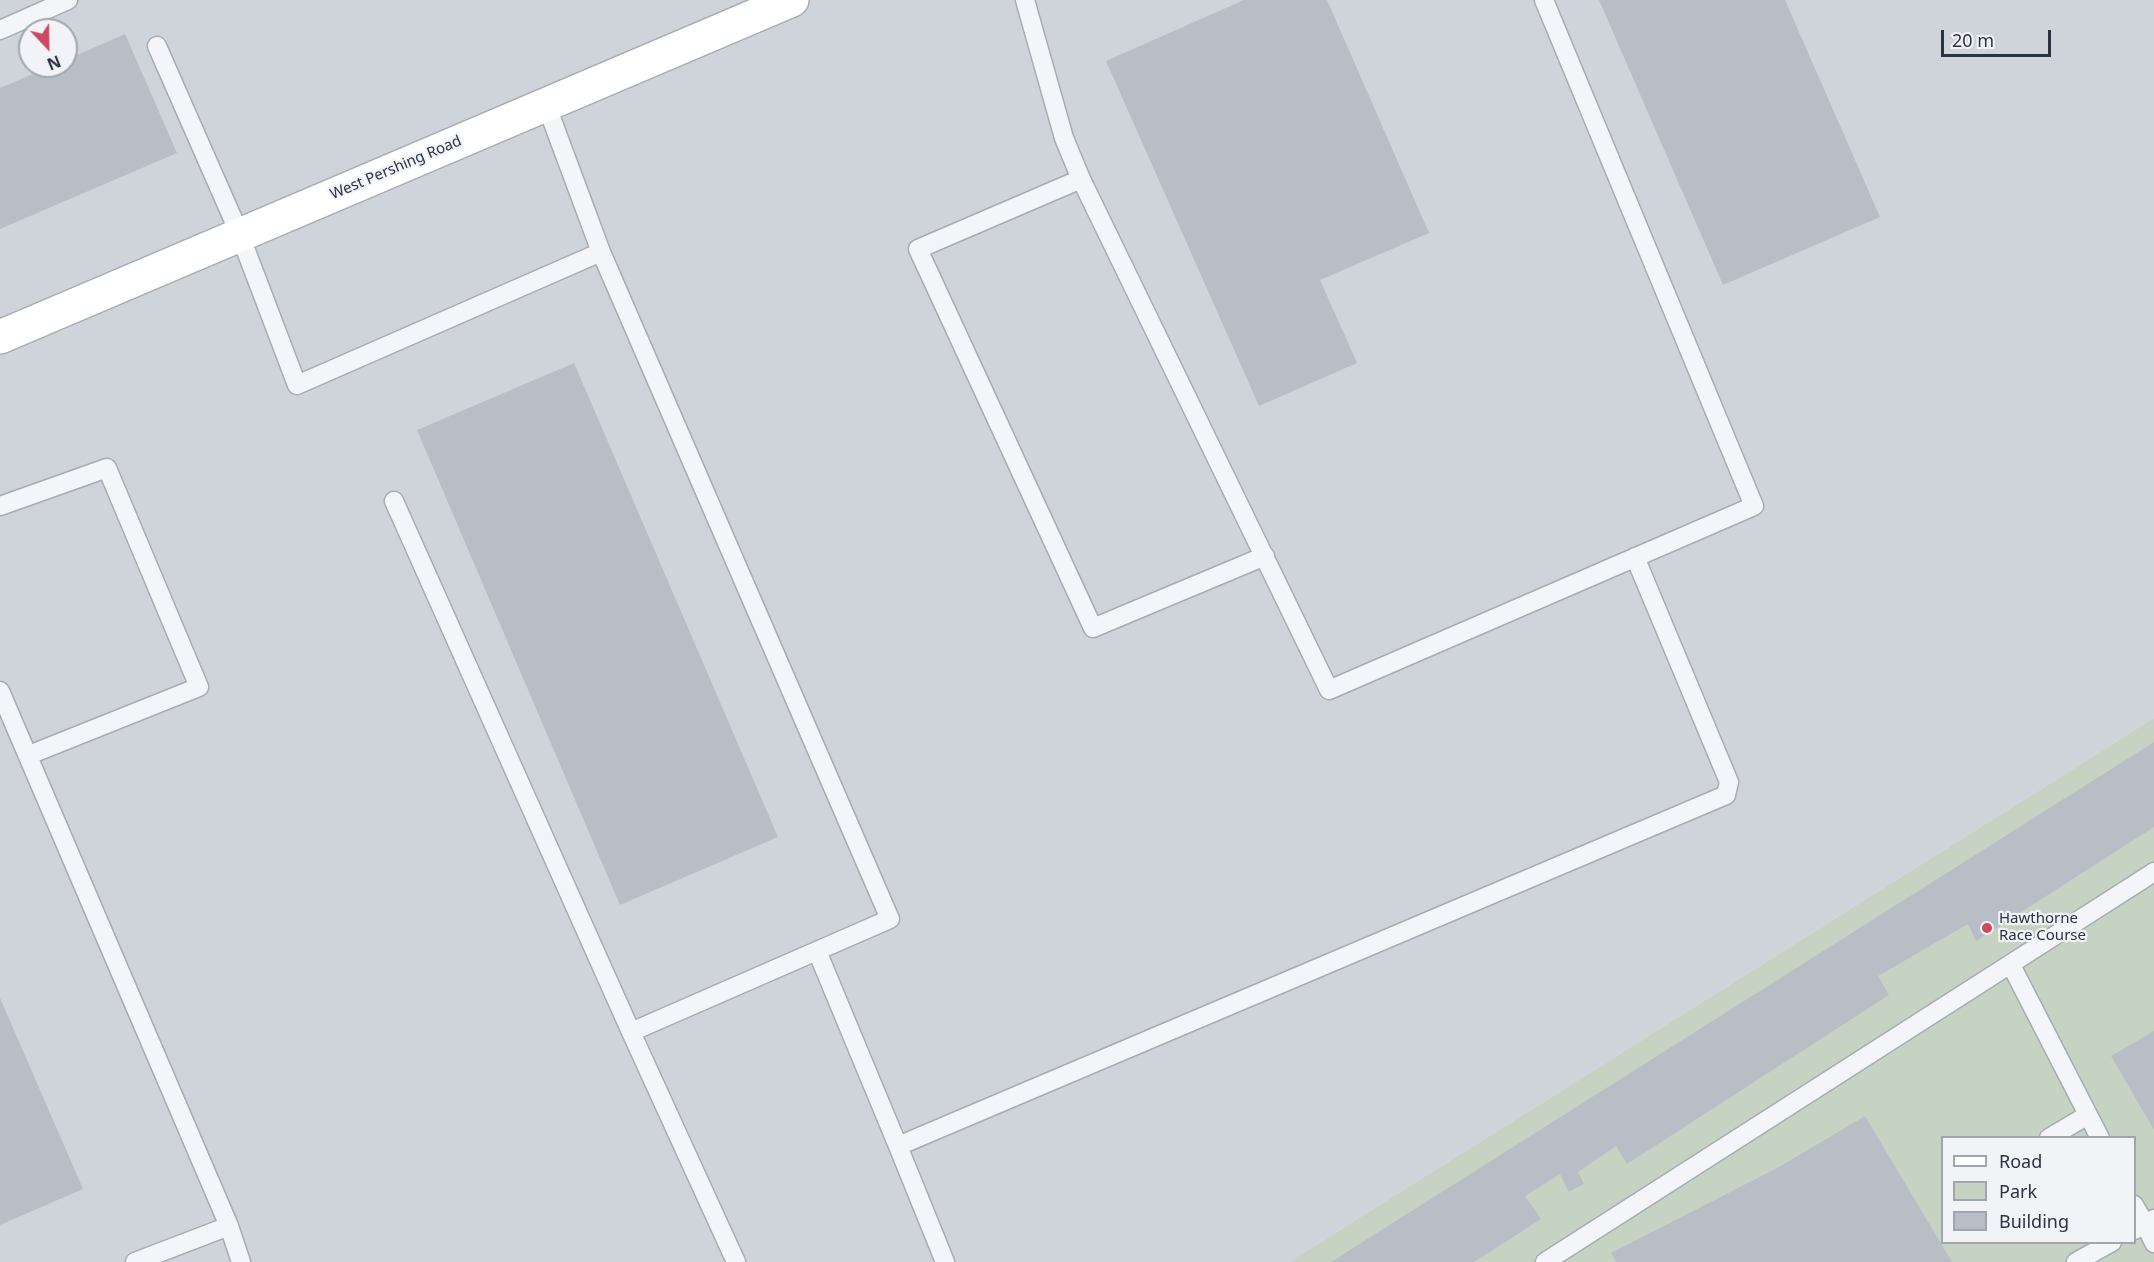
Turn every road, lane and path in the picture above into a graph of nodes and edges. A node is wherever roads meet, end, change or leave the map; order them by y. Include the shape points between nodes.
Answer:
1 (69, 0) edge
2 (792, 0) edge
3 (1025, 0) edge
4 (1544, 0) edge
5 (0, 30) edge
6 (157, 46) dead end
7 (546, 104) junction
8 (1081, 179) junction
9 (240, 235) junction
10 (601, 252) junction
11 (0, 337) edge
12 (394, 501) dead end
13 (0, 506) edge
14 (1264, 556) junction
15 (1635, 557) junction
16 (0, 691) edge
17 (29, 755) junction
18 (2154, 872) edge
19 (817, 951) junction
20 (2011, 965) junction
21 (631, 1032) junction
22 (2088, 1115) junction
23 (2051, 1136) edge
24 (2099, 1136) edge
25 (898, 1146) junction
26 (2136, 1209) edge
27 (2144, 1225) edge
28 (229, 1226) junction
29 (2154, 1243) edge
30 (2108, 1244) edge
31 (135, 1262) edge
32 (241, 1262) edge
33 (736, 1262) edge
34 (945, 1262) edge
35 (1545, 1262) edge
36 (2076, 1262) edge

1 - 5 lane
2 - 7 main road, West Pershing Road
3 - 8 lane via 1064,138
4 - 15 lane via 1754,506
6 - 9 lane
7 - 9 main road, West Pershing Road
7 - 10 lane
8 - 14 lane
8 - 14 lane via 918,249 1093,628
9 - 10 lane via 297,385
9 - 11 main road, West Pershing Road
10 - 19 lane via 890,920
12 - 21 lane
13 - 17 lane via 107,468 199,687
14 - 15 lane via 1329,690
15 - 25 lane via 1729,782 1726,795
16 - 17 lane
17 - 28 lane
18 - 20 lane
19 - 21 lane
19 - 25 lane
20 - 22 lane
20 - 35 lane
21 - 33 lane
22 - 23 lane
22 - 24 lane
25 - 34 lane
26 - 27 lane
27 - 29 lane
28 - 31 lane
28 - 32 lane
30 - 36 lane

